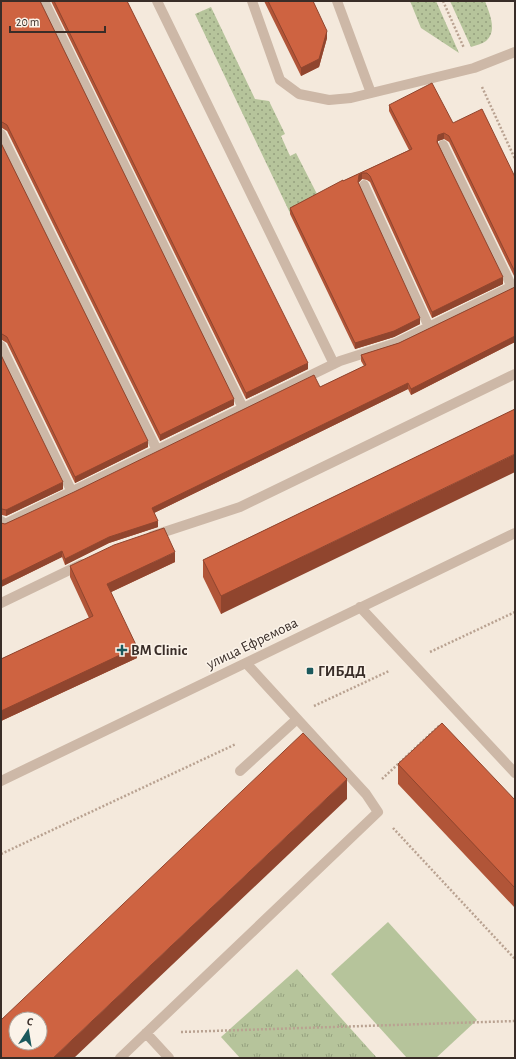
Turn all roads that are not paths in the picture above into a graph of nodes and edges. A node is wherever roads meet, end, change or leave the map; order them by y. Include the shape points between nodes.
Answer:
1 (44, 1) edge
2 (157, 1) edge
3 (252, 1) edge
4 (337, 1) edge
5 (515, 52) edge
6 (371, 93) junction
7 (1, 134) edge
8 (443, 145) dead end
9 (364, 185) dead end
10 (514, 286) edge
11 (429, 327) junction
12 (1, 346) edge
13 (334, 364) junction
14 (515, 374) edge
15 (243, 408) junction
16 (157, 450) junction
17 (72, 492) junction
18 (1, 522) edge
19 (515, 532) edge
20 (142, 539) edge
21 (92, 559) edge
22 (1, 603) edge
23 (360, 607) junction
24 (246, 663) junction
25 (297, 719) junction
26 (240, 770) dead end
27 (515, 773) edge
28 (1, 781) edge
29 (146, 1033) junction
30 (120, 1058) edge
31 (169, 1058) edge

1 - 15 street
2 - 13 street
3 - 6 street via 280,80 298,94 329,100
4 - 6 street
5 - 6 street via 474,68
7 - 16 street
8 - 10 street
9 - 11 street
10 - 11 street
11 - 13 street via 396,343
12 - 17 street
13 - 15 street
14 - 20 street via 240,507
15 - 16 street
16 - 17 street
17 - 18 street via 5,524
19 - 23 street, улица Ефремова
21 - 22 street
23 - 24 street, улица Ефремова
23 - 27 street
24 - 25 street
24 - 28 street, улица Ефремова
25 - 26 street
25 - 29 street via 366,794 378,812
29 - 30 street
29 - 31 street

